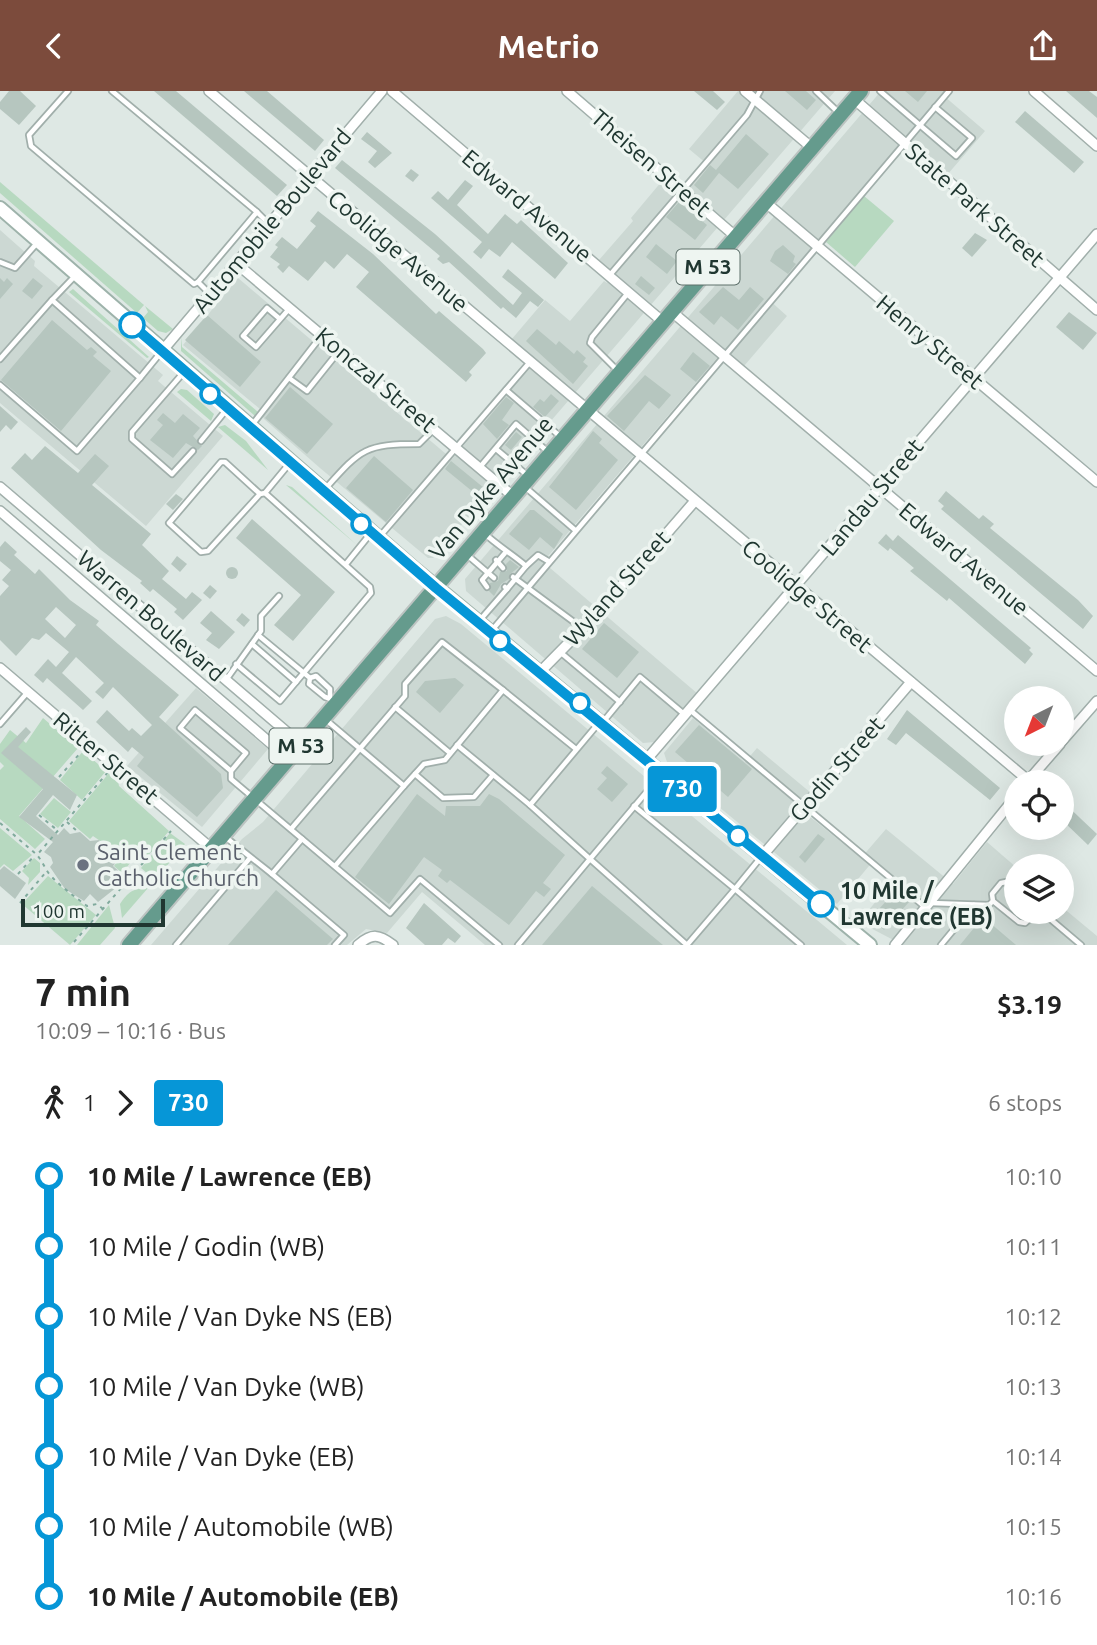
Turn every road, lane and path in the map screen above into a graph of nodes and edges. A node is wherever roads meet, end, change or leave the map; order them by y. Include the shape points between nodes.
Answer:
1 (68, 91) edge
2 (112, 91) edge
3 (209, 91) edge
4 (382, 91) edge
5 (392, 91) edge
6 (567, 91) edge
7 (745, 91) edge
8 (816, 91) edge
9 (880, 91) edge
10 (949, 91) edge
11 (1034, 91) edge
12 (758, 95) edge
13 (858, 95) edge
14 (935, 107) junction
15 (840, 114) junction
16 (919, 125) junction
17 (904, 143) junction
18 (1097, 146) edge
19 (811, 147) junction
20 (310, 176) junction
21 (683, 191) junction
22 (764, 201) junction
23 (0, 208) edge
24 (257, 212) junction
25 (270, 225) junction
26 (1097, 234) edge
27 (735, 236) junction
28 (38, 242) junction
29 (817, 246) junction
30 (0, 262) edge
31 (237, 264) junction
32 (76, 275) junction
33 (609, 276) junction
34 (1060, 279) junction
35 (198, 282) junction
36 (628, 293) junction
37 (210, 294) junction
38 (52, 300) junction
39 (290, 309) junction
40 (1097, 310) edge
41 (667, 316) junction
42 (280, 319) junction
43 (322, 335) junction
44 (340, 350) junction
45 (162, 351) junction
46 (724, 355) junction
47 (0, 359) edge
48 (530, 362) junction
49 (185, 371) junction
50 (619, 372) junction
51 (140, 378) junction
52 (289, 378) junction
53 (973, 379) junction
54 (0, 385) edge
55 (506, 390) junction
56 (227, 408) junction
57 (586, 411) junction
58 (250, 428) junction
59 (435, 429) junction
60 (563, 438) junction
61 (201, 441) dead end
62 (457, 447) junction
63 (496, 449) junction
64 (193, 451) dead end
65 (550, 454) junction
66 (639, 455) junction
67 (289, 463) junction
68 (480, 467) junction
69 (1097, 482) edge
70 (0, 487) edge
71 (522, 487) junction
72 (880, 488) junction
73 (323, 491) junction
74 (262, 493) junction
75 (694, 502) junction
76 (0, 511) edge
77 (575, 530) junction
78 (484, 532) junction
79 (375, 536) junction
80 (466, 553) junction
81 (505, 553) junction
82 (496, 560) junction
83 (548, 561) junction
84 (346, 564) junction
85 (527, 566) junction
86 (503, 568) dead end
87 (486, 571) junction
88 (494, 578) dead end
89 (515, 578) junction
90 (111, 582) junction
91 (487, 586) dead end
92 (797, 587) junction
93 (436, 588) junction
94 (528, 588) junction
95 (279, 596) dead end
96 (99, 597) junction
97 (478, 622) junction
98 (583, 628) junction
99 (490, 632) junction
100 (258, 635) junction
101 (252, 644) junction
102 (560, 652) junction
103 (236, 664) junction
104 (0, 668) edge
105 (1097, 671) edge
106 (539, 673) junction
107 (304, 674) junction
108 (310, 678) junction
109 (225, 680) junction
110 (296, 682) junction
111 (911, 682) junction
112 (503, 690) junction
113 (28, 692) junction
114 (220, 700) junction
115 (334, 700) junction
116 (1097, 701) edge
117 (620, 702) junction
118 (395, 707) junction
119 (687, 712) junction
120 (324, 718) junction
121 (601, 721) junction
122 (0, 724) edge
123 (1074, 728) edge
124 (302, 745) junction
125 (457, 745) junction
126 (359, 747) junction
127 (83, 749) dead end
128 (576, 749) junction
129 (450, 753) junction
130 (1050, 756) edge
131 (289, 759) junction
132 (646, 759) junction
133 (1015, 770) edge
134 (1038, 770) edge
135 (109, 771) dead end
136 (231, 771) junction
137 (663, 772) junction
138 (415, 774) junction
139 (493, 775) junction
140 (59, 777) dead end
141 (404, 786) junction
142 (255, 799) junction
143 (530, 805) junction
144 (634, 806) junction
145 (804, 807) junction
146 (1004, 811) edge
147 (39, 815) dead end
148 (66, 821) junction
149 (0, 823) edge
150 (290, 829) junction
151 (58, 831) junction
152 (171, 831) dead end
153 (78, 832) dead end
154 (224, 835) junction
155 (302, 839) junction
156 (212, 849) junction
157 (36, 855) junction
158 (762, 855) junction
159 (250, 857) junction
160 (590, 859) junction
161 (335, 866) junction
162 (47, 872) junction
163 (18, 874) dead end
164 (272, 874) junction
165 (1004, 882) edge
166 (735, 889) junction
167 (993, 901) junction
168 (20, 903) dead end
169 (975, 904) junction
170 (928, 905) junction
171 (103, 909) junction
172 (1004, 910) edge
173 (1056, 924) edge
174 (75, 942) dead end
175 (132, 944) edge
176 (176, 945) edge
177 (335, 945) edge
178 (358, 945) edge
179 (393, 945) edge
180 (499, 945) edge
181 (518, 945) edge
182 (687, 945) edge
183 (801, 945) edge
184 (870, 945) edge
185 (895, 945) edge
186 (941, 945) edge
187 (1081, 945) edge

1 - 35 lane via 29,135 31,146 194,284
2 - 24 lane
3 - 20 street, Coolidge Avenue
4 - 20 street, Automobile Boulevard
5 - 33 street, Edward Avenue
6 - 21 street, Theisen Street
7 - 12 street
8 - 15 lane
9 - 16 lane
10 - 14 lane
11 - 18 street
12 - 19 street
12 - 21 lane via 747,115
13 - 15 main road, Van Dyke Avenue / M 53
13 - 17 street, State Park Street
14 - 16 lane
14 - 16 lane via 972,138 956,156
15 - 19 main road, Van Dyke Avenue / M 53
16 - 17 lane
17 - 29 lane
17 - 34 street, State Park Street
19 - 22 main road, Van Dyke Avenue / M 53
20 - 25 street, Automobile Boulevard
20 - 48 street, Coolidge Avenue
21 - 27 street, Theisen Street
21 - 33 lane
22 - 27 main road, Van Dyke Avenue / M 53
22 - 29 street, Henry Street
23 - 28 main road
24 - 25 lane
24 - 35 lane
25 - 31 street, Automobile Boulevard
26 - 34 street, Landau Street
27 - 41 main road, Van Dyke Avenue / M 53
28 - 30 lane via 15,268
28 - 32 main road
29 - 46 lane
29 - 53 street, Henry Street
31 - 37 street, Automobile Boulevard
31 - 39 street, Konczal Street
32 - 38 lane
32 - 45 main road
33 - 36 street, Edward Avenue
34 - 40 street, State Park Street
34 - 53 street, Landau Street
35 - 37 lane
36 - 41 street, Edward Avenue
36 - 50 lane via 590,343
37 - 45 street, Automobile Boulevard
38 - 47 lane
38 - 51 lane
39 - 42 lane
39 - 43 street, Konczal Street
41 - 46 street, Edward Avenue
41 - 50 main road, Van Dyke Avenue / M 53
42 - 42 lane via 256,347 243,336 267,308
43 - 44 street, Konczal Street
43 - 52 lane
44 - 52 lane via 307,391
44 - 59 street, Konczal Street
45 - 49 main road
45 - 51 lane
46 - 66 lane
46 - 72 street, Edward Avenue
48 - 55 lane
48 - 57 street, Coolidge Avenue
49 - 56 main road
49 - 64 lane via 132,432 132,439 172,474
50 - 57 main road, Van Dyke Avenue / M 53
51 - 54 lane via 77,451
52 - 58 lane
53 - 69 street, Henry Street
53 - 72 street, Landau Street
55 - 60 lane
55 - 62 lane
56 - 58 main road
56 - 61 lane
57 - 60 main road, Van Dyke Avenue / M 53
57 - 66 street, Coolidge Street
58 - 67 main road
59 - 62 street, Konczal Street
59 - 73 lane via 419,444 382,444 356,454
60 - 65 main road, Van Dyke Avenue / M 53
62 - 68 street, Konczal Street
62 - 79 lane
63 - 65 lane via 516,424
63 - 68 lane
63 - 71 lane
65 - 71 main road, Van Dyke Avenue / M 53
66 - 75 street, Coolidge Street
66 - 77 lane
67 - 73 main road
67 - 74 lane
68 - 71 street, Konczal Street
70 - 90 street, Warren Boulevard
71 - 77 lane
71 - 78 main road, Van Dyke Avenue / M 53
72 - 92 street, Landau Street
72 - 105 street, Edward Avenue
73 - 79 main road
74 - 74 lane via 221,462 170,523 201,552 208,551
74 - 84 lane
75 - 92 street, Coolidge Street
75 - 98 street, Wyland Street
76 - 96 street, Warren Boulevard
77 - 83 lane
78 - 80 main road, Van Dyke Avenue / M 53
78 - 81 lane
79 - 84 lane
79 - 93 main road
80 - 87 lane
80 - 93 main road, Van Dyke Avenue / M 53
81 - 82 lane
81 - 85 lane via 512,553
82 - 86 lane
82 - 87 lane
83 - 85 lane via 538,555
83 - 94 lane
84 - 107 lane via 371,593
85 - 89 lane
87 - 88 lane
87 - 91 lane via 482,580
89 - 94 lane
89 - 97 lane
90 - 96 street
90 - 109 street, Warren Boulevard
92 - 111 street, Coolidge Street
92 - 119 street, Landau Street
93 - 97 main road
93 - 115 main road, Van Dyke Avenue / M 53
94 - 98 lane
94 - 99 lane
95 - 100 lane via 261,616
96 - 114 street, Warren Boulevard
97 - 99 main road
98 - 102 street, Wyland Street
99 - 106 main road
100 - 101 lane
100 - 107 lane
101 - 103 lane
101 - 110 lane
102 - 106 street, Wyland Street
102 - 117 lane
103 - 109 lane
103 - 110 lane via 280,701
104 - 113 street, Ritter Street
106 - 121 main road
107 - 108 lane
107 - 110 lane
108 - 115 lane via 309,684
108 - 115 lane via 325,684
109 - 114 street
109 - 124 street, Warren Boulevard
111 - 133 street, Coolidge Street
111 - 145 street, Godin Street
112 - 118 lane via 442,642 405,684 405,696
112 - 125 lane
112 - 128 lane
113 - 122 lane
113 - 156 street, Ritter Street
114 - 131 street, Warren Boulevard
115 - 120 main road, Van Dyke Avenue / M 53
116 - 123 street
117 - 119 lane via 640,677
117 - 121 lane
118 - 126 lane
118 - 129 lane
119 - 132 street, Landau Street
119 - 145 lane
120 - 124 main road, Van Dyke Avenue / M 53
120 - 126 lane
121 - 128 lane
121 - 132 main road
124 - 131 main road, Van Dyke Avenue / M 53
125 - 129 lane
125 - 139 lane
126 - 141 lane
126 - 150 lane
127 - 140 path
128 - 143 lane
129 - 138 lane via 445,760 424,764
130 - 134 street
131 - 142 main road, Van Dyke Avenue / M 53
132 - 137 main road
135 - 148 path
136 - 136 lane via 180,728 195,710 246,753
136 - 142 lane via 231,779
137 - 144 lane
137 - 158 main road
138 - 139 lane via 443,798 474,797
138 - 141 lane
139 - 143 lane
141 - 161 lane
142 - 150 lane
142 - 154 main road, Van Dyke Avenue / M 53
143 - 160 lane
144 - 160 lane
144 - 166 lane
145 - 158 street, Godin Street
145 - 170 lane
146 - 170 street
147 - 151 path
148 - 151 path
148 - 153 path
149 - 157 path
150 - 155 lane
151 - 157 path
152 - 171 path
154 - 156 main road, Van Dyke Avenue / M 53
154 - 159 lane
155 - 161 lane
155 - 164 lane
156 - 175 main road, Van Dyke Avenue / M 53
157 - 162 path
157 - 163 path
158 - 166 lane
158 - 184 main road
159 - 164 lane
159 - 176 lane
160 - 181 lane
160 - 182 lane
161 - 180 lane via 390,913 420,879
162 - 168 path
162 - 171 path via 87,906 97,904
164 - 177 lane via 344,935
165 - 167 lane via 992,894
166 - 182 lane
166 - 183 lane
167 - 169 lane
167 - 172 lane
169 - 170 lane
169 - 186 lane
170 - 185 street
171 - 174 path
173 - 187 lane
178 - 179 street via 373,935

